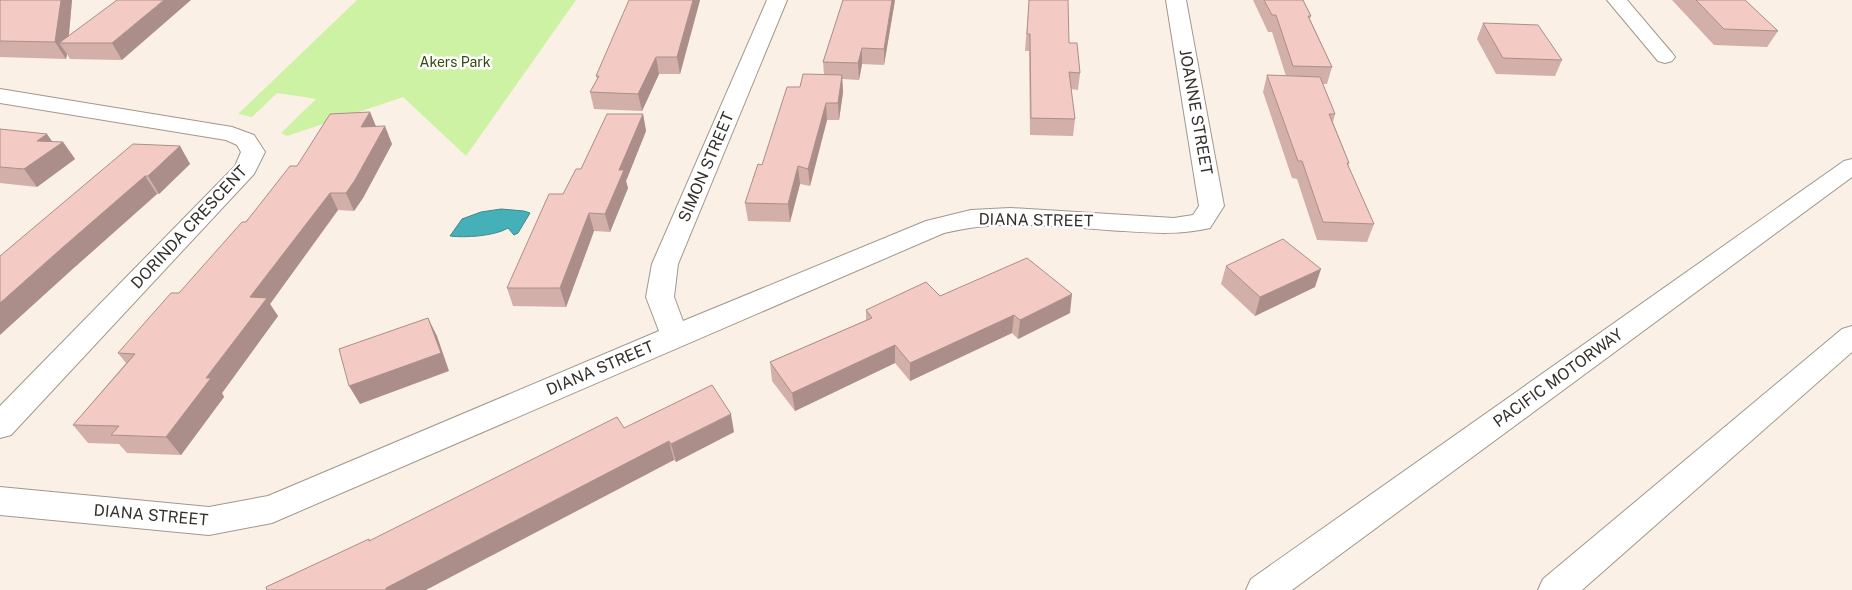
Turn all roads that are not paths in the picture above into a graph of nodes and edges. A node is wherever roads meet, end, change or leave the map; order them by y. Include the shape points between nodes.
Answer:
1 (777, 0) edge
2 (1176, 0) edge
3 (1617, 0) edge
4 (1665, 57) dead end
5 (0, 96) edge
6 (1852, 166) edge
7 (1201, 222) joint
8 (675, 336) junction
9 (1852, 336) edge
10 (0, 426) edge
11 (0, 501) edge
12 (1264, 590) edge
13 (1556, 590) edge

1 - 8 main road, SIMON STREET via 665,264 660,297
2 - 7 main road, JOANNE STREET via 1212,206
3 - 4 main road
5 - 10 main road, DORINDA CRESCENT via 232,134 246,140 253,152 246,169
6 - 12 main road, PACIFIC MOTORWAY
7 - 8 main road, DIANA STREET via 1174,226 1010,216 971,218 935,228
8 - 11 main road, DIANA STREET via 272,509 209,521
9 - 13 main road

